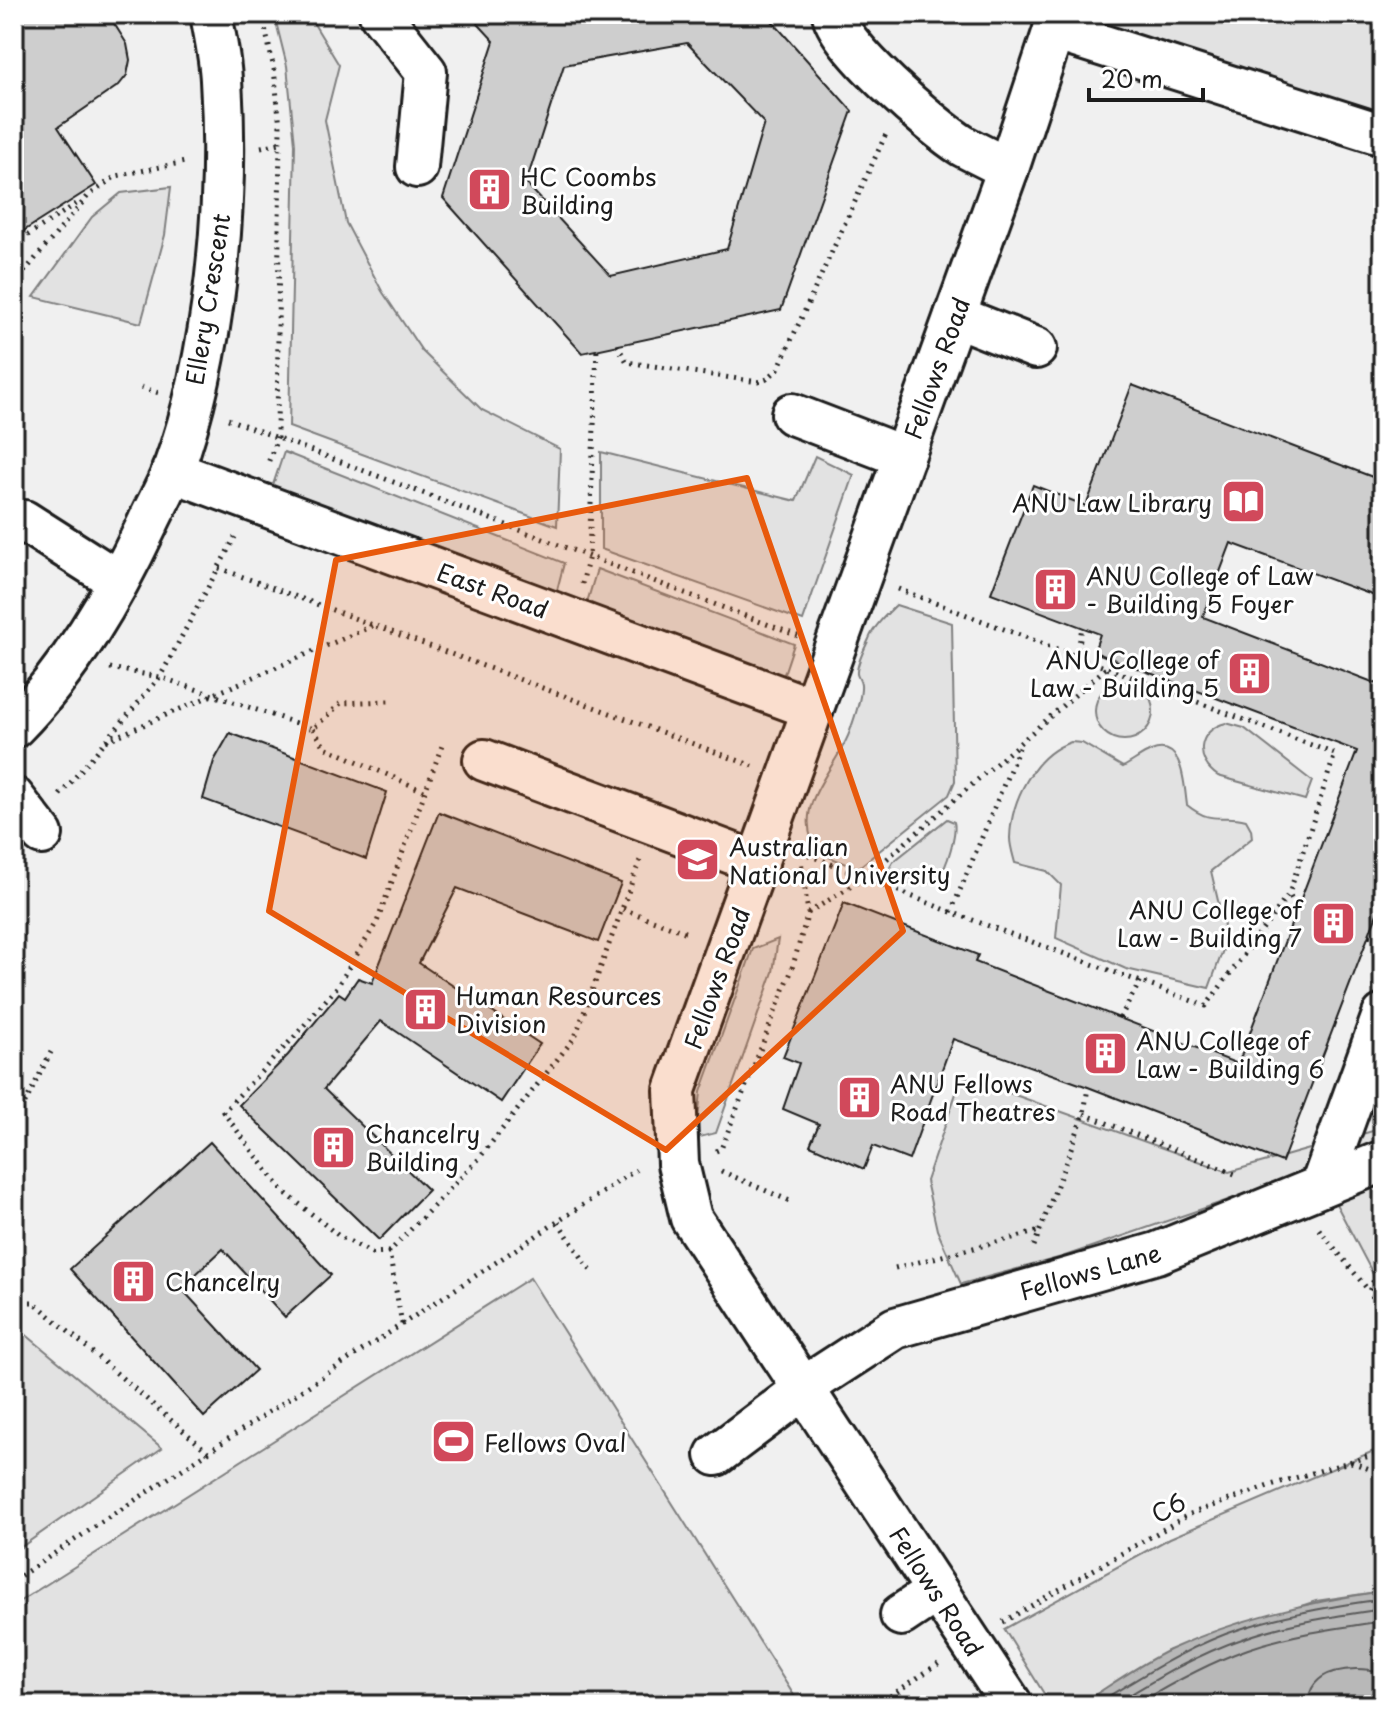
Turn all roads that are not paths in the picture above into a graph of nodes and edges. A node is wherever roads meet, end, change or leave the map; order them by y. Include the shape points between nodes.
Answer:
1 (211, 14) edge
2 (380, 14) edge
3 (833, 14) edge
4 (1058, 22) edge
5 (1383, 135) edge
6 (417, 167) dead end
7 (1008, 169) junction
8 (955, 316) junction
9 (1036, 348) dead end
10 (792, 414) dead end
11 (904, 457) junction
12 (172, 471) junction
13 (24, 521) dead end
14 (76, 529) dead end
15 (126, 566) junction
16 (813, 709) junction
17 (14, 727) edge
18 (484, 760) dead end
19 (14, 798) edge
20 (42, 834) dead end
21 (758, 863) junction
22 (1383, 1015) edge
23 (1383, 1161) edge
24 (1308, 1192) junction
25 (804, 1389) junction
26 (716, 1455) dead end
27 (937, 1591) junction
28 (901, 1615) dead end
29 (1012, 1705) edge

1 - 12 street, Ellery Crescent via 221,79 222,211 209,318
2 - 6 street via 426,72
3 - 7 street via 863,58 921,115
4 - 5 street
4 - 7 street, Fellows Road
7 - 8 street, Fellows Road
8 - 9 street
8 - 11 street, Fellows Road
10 - 11 street
11 - 16 street, Fellows Road
12 - 15 street, Ellery Crescent
12 - 16 street, East Road
13 - 15 street
14 - 15 street
15 - 17 street, Ellery Crescent via 96,623 46,695
16 - 21 street, Fellows Road
18 - 21 street
19 - 20 street
21 - 25 street, Fellows Road via 675,1090 678,1164 691,1218
22 - 24 street
23 - 24 street, Fellows Lane
24 - 25 street, Fellows Lane via 1157,1253 895,1328
25 - 26 street, Fellows Lane
25 - 27 street, Fellows Road
27 - 28 street
27 - 29 street, Fellows Road

